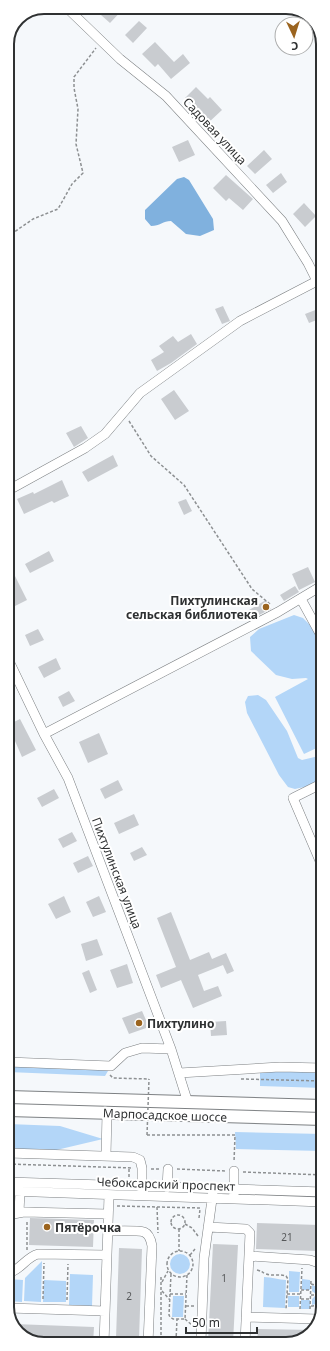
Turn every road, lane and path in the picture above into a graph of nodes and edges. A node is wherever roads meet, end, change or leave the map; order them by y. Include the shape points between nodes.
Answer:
1 (73, 14) edge
2 (101, 42) junction
3 (14, 232) edge
4 (316, 279) edge
5 (316, 282) edge
6 (123, 413) junction
7 (14, 487) edge
8 (316, 589) edge
9 (301, 599) junction
10 (278, 612) junction
11 (316, 626) edge
12 (14, 672) edge
13 (44, 734) junction
14 (316, 786) edge
15 (316, 852) edge
16 (171, 1049) junction
17 (14, 1062) edge
18 (316, 1068) edge
19 (179, 1073) junction
20 (113, 1078) dead end
21 (235, 1079) dead end
22 (316, 1081) edge
23 (14, 1097) edge
24 (188, 1103) junction
25 (316, 1106) edge
26 (14, 1110) edge
27 (107, 1113) junction
28 (316, 1119) edge
29 (14, 1153) edge
30 (106, 1156) junction
31 (14, 1164) edge
32 (129, 1168) junction
33 (138, 1168) dead end
34 (146, 1168) dead end
35 (168, 1169) junction
36 (234, 1171) junction
37 (316, 1175) edge
38 (14, 1182) edge
39 (129, 1182) dead end
40 (168, 1188) junction
41 (142, 1191) junction
42 (14, 1192) edge
43 (20, 1192) junction
44 (316, 1192) edge
45 (213, 1193) junction
46 (234, 1194) junction
47 (109, 1195) junction
48 (316, 1201) edge
49 (206, 1207) dead end
50 (110, 1210) junction
51 (24, 1212) junction
52 (14, 1214) edge
53 (185, 1224) junction
54 (208, 1227) junction
55 (179, 1229) junction
56 (108, 1231) junction
57 (199, 1237) dead end
58 (197, 1246) dead end
59 (179, 1251) junction
60 (44, 1253) junction
61 (69, 1254) junction
62 (107, 1255) junction
63 (189, 1255) junction
64 (249, 1256) junction
65 (302, 1259) junction
66 (26, 1260) junction
67 (316, 1262) edge
68 (248, 1270) junction
69 (14, 1271) edge
70 (168, 1271) junction
71 (171, 1274) junction
72 (187, 1276) junction
73 (311, 1280) dead end
74 (161, 1284) dead end
75 (311, 1284) junction
76 (316, 1285) edge
77 (161, 1290) dead end
78 (301, 1290) junction
79 (311, 1290) junction
80 (170, 1294) junction
81 (186, 1294) junction
82 (287, 1294) junction
83 (301, 1294) junction
84 (311, 1295) junction
85 (316, 1295) edge
86 (301, 1299) junction
87 (311, 1299) junction
88 (170, 1300) junction
89 (316, 1305) edge
90 (186, 1306) junction
91 (196, 1306) dead end
92 (310, 1306) junction
93 (14, 1308) edge
94 (42, 1309) junction
95 (286, 1309) dead end
96 (67, 1310) junction
97 (106, 1311) junction
98 (246, 1317) junction
99 (300, 1318) junction
100 (177, 1319) junction
101 (185, 1319) junction
102 (314, 1319) edge
103 (194, 1327) dead end
104 (104, 1337) edge
105 (148, 1337) edge
106 (176, 1337) edge
107 (201, 1337) edge
108 (245, 1337) edge

1 - 2 street, Садовая улица
2 - 3 path via 74,77 78,109 76,144 83,173 72,184 58,209 33,219
2 - 4 street, Садовая улица via 166,96 282,221
5 - 6 street via 240,321 140,393
6 - 7 street via 105,434 85,448
6 - 10 path via 151,456 184,485 252,589
8 - 9 street
9 - 10 street
9 - 11 street
10 - 13 street
12 - 13 street, Пихтулинская улица
13 - 16 street, Пихтулинская улица via 68,778
14 - 15 street via 293,798
16 - 17 street via 142,1048 125,1053 111,1066
16 - 19 street, Пихтулинская улица
18 - 19 street
19 - 24 street, Пихтулинская улица
20 - 36 path, bridge via 149,1078 147,1135 235,1135
21 - 22 path
23 - 24 main road, Марпосадское шоссе
24 - 25 main road, Марпосадское шоссе
26 - 27 main road, Марпосадское шоссе
27 - 28 main road, Марпосадское шоссе
27 - 30 street
29 - 30 street
30 - 41 street via 133,1157 140,1160
31 - 32 path
32 - 33 path
32 - 39 path
34 - 35 path
35 - 36 path
35 - 40 street
36 - 37 path
36 - 46 street
38 - 41 street, Чебоксарский проспект
40 - 41 street, Чебоксарский проспект
40 - 45 street, Чебоксарский проспект
41 - 45 street, Чебоксарский проспект
41 - 47 street, Чебоксарский проспект
42 - 43 street, Чебоксарский проспект
43 - 47 street, Чебоксарский проспект
43 - 51 street
44 - 46 street, Чебоксарский проспект
45 - 46 street, Чебоксарский проспект
45 - 54 street
46 - 48 street, Чебоксарский проспект
47 - 50 street
49 - 50 path
50 - 51 street
50 - 56 street
51 - 52 street
51 - 66 path
53 - 55 path
53 - 55 path via 184,1217 174,1216 171,1224
53 - 57 path
54 - 64 street via 248,1230
54 - 107 street
55 - 59 path
56 - 62 street
56 - 105 street via 143,1232 150,1239 152,1246
58 - 63 path
59 - 63 path
59 - 70 path via 169,1256
60 - 61 street
60 - 66 street
60 - 94 path
61 - 62 street
61 - 96 path
62 - 97 street
63 - 72 path via 193,1267
64 - 65 street
64 - 68 street
65 - 67 street
65 - 78 path
66 - 69 street
68 - 82 path via 285,1275 288,1279
68 - 98 street
70 - 71 path
70 - 74 path
71 - 72 path via 178,1278
71 - 80 path
72 - 81 path
73 - 75 path
75 - 76 path
75 - 79 path
77 - 88 path
78 - 79 path
78 - 83 path
79 - 84 path
80 - 81 path
80 - 88 path
81 - 90 path
82 - 83 path
82 - 95 path
83 - 86 path
84 - 85 path
84 - 87 path
86 - 87 path
86 - 99 path
87 - 92 path
88 - 100 path via 170,1317
89 - 92 path
90 - 91 path
90 - 101 path
92 - 102 path
93 - 94 street
94 - 96 street
96 - 97 street
97 - 104 street
98 - 99 street
98 - 108 street
99 - 102 street
100 - 101 path
100 - 106 path
101 - 103 path

